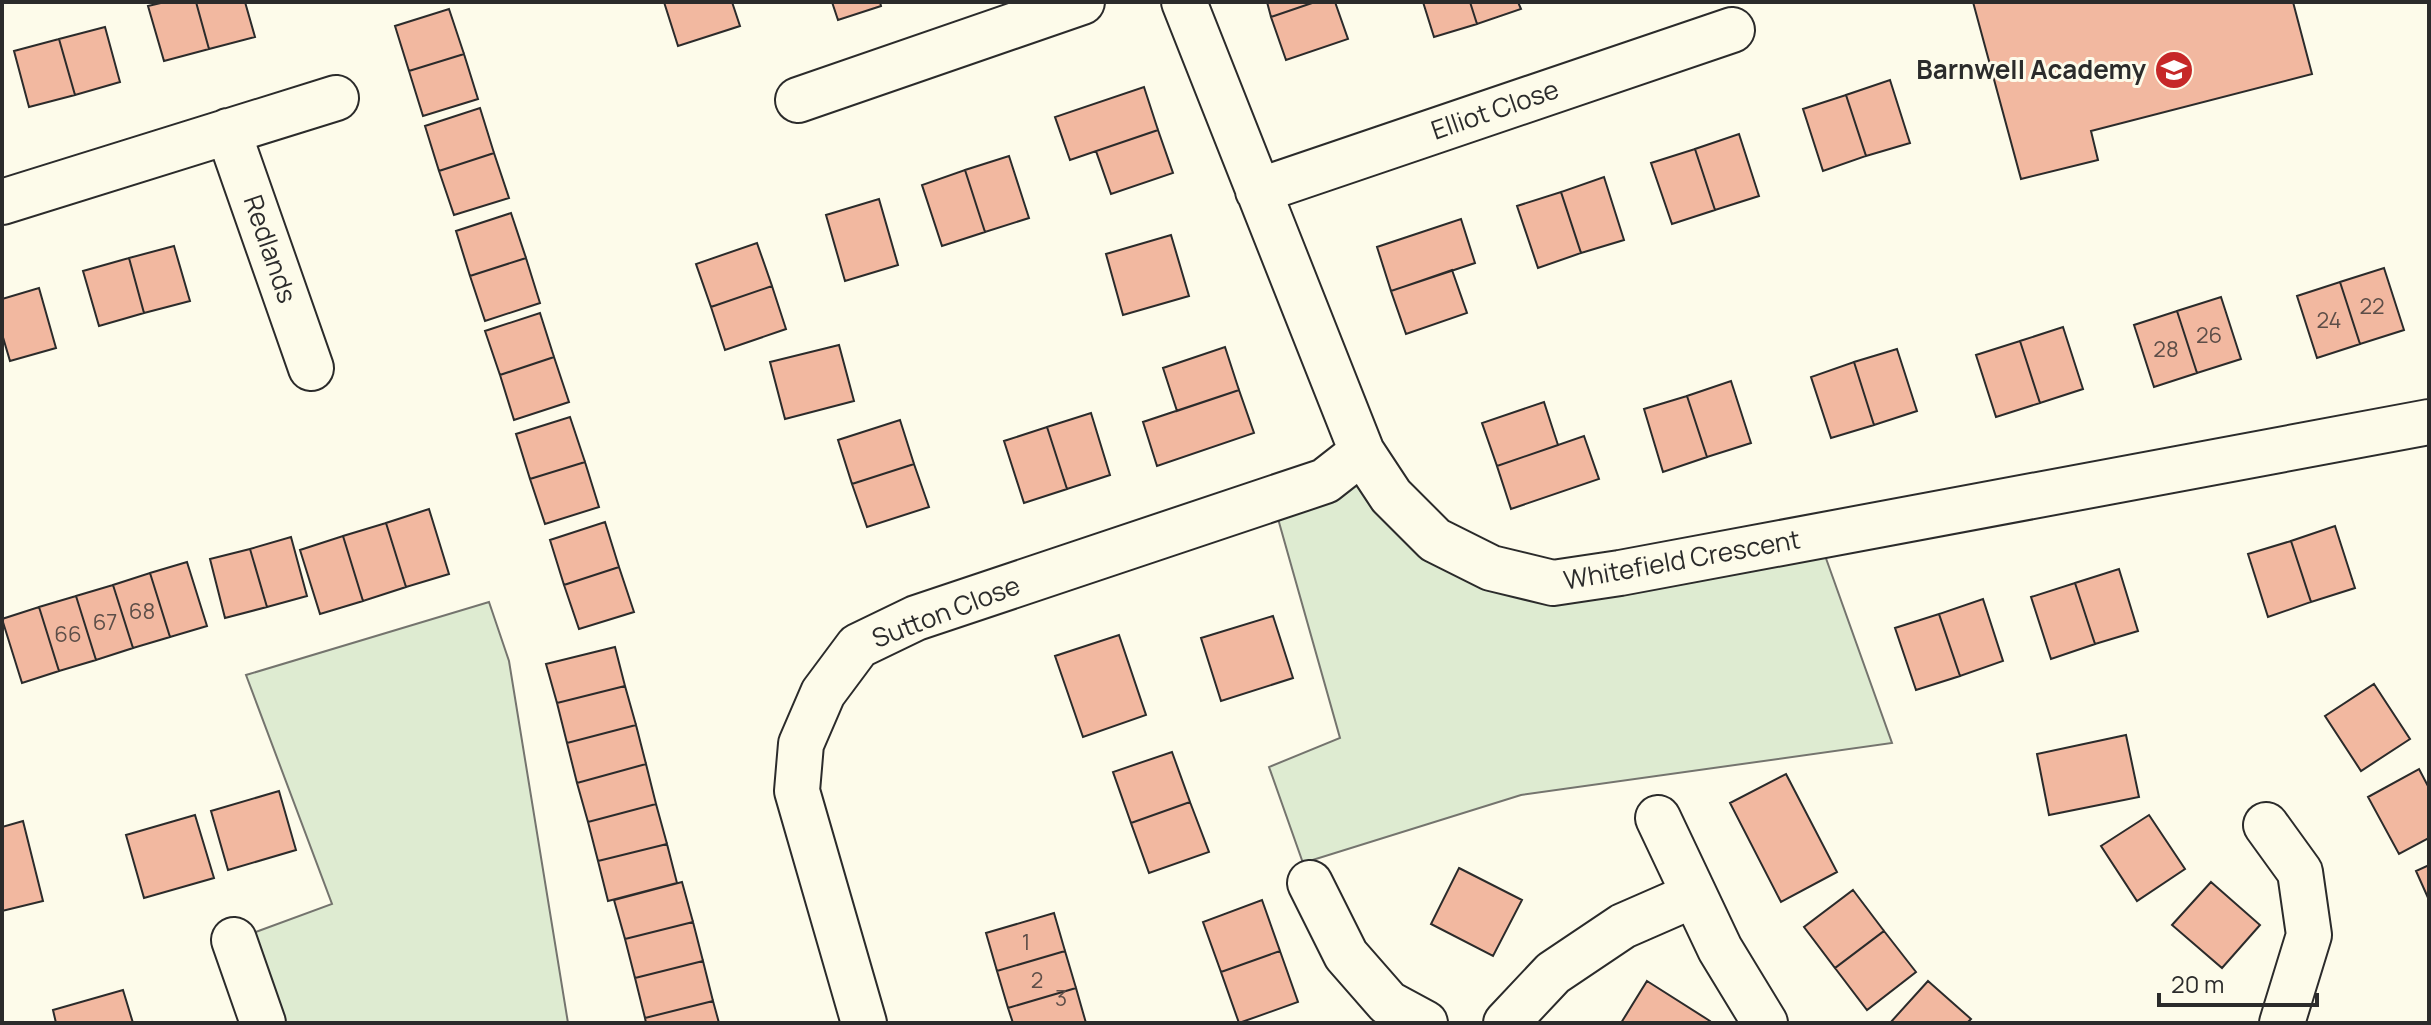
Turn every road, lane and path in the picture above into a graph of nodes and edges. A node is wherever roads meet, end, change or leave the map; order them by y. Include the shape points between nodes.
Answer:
1 (1082, 2) edge
2 (1184, 2) edge
3 (1732, 30) dead end
4 (336, 98) dead end
5 (798, 100) dead end
6 (228, 131) junction
7 (1258, 191) junction
8 (2, 202) edge
9 (311, 368) dead end
10 (2429, 422) edge
11 (1362, 452) junction
12 (1658, 818) dead end
13 (2266, 825) dead end
14 (1310, 883) dead end
15 (1694, 895) junction
16 (234, 940) dead end
17 (263, 1023) edge
18 (864, 1023) edge
19 (1425, 1023) edge
20 (1506, 1023) edge
21 (1765, 1023) edge
22 (2282, 1023) edge

1 - 5 street
2 - 7 street, Whitefield Crescent
3 - 7 street, Elliot Close
4 - 6 street
6 - 8 street
6 - 9 street, Redlands
7 - 11 street, Whitefield Crescent
10 - 11 street, Whitefield Crescent via 1553,583 1491,568 1435,540 1391,496
11 - 18 street, Sutton Close via 1325,481 916,618 858,646 823,693 801,744 797,791
12 - 15 street
13 - 22 street via 2300,872 2309,935
14 - 19 street via 1346,955 1388,1003
15 - 20 street via 1623,926 1553,973
15 - 21 street
16 - 17 street

